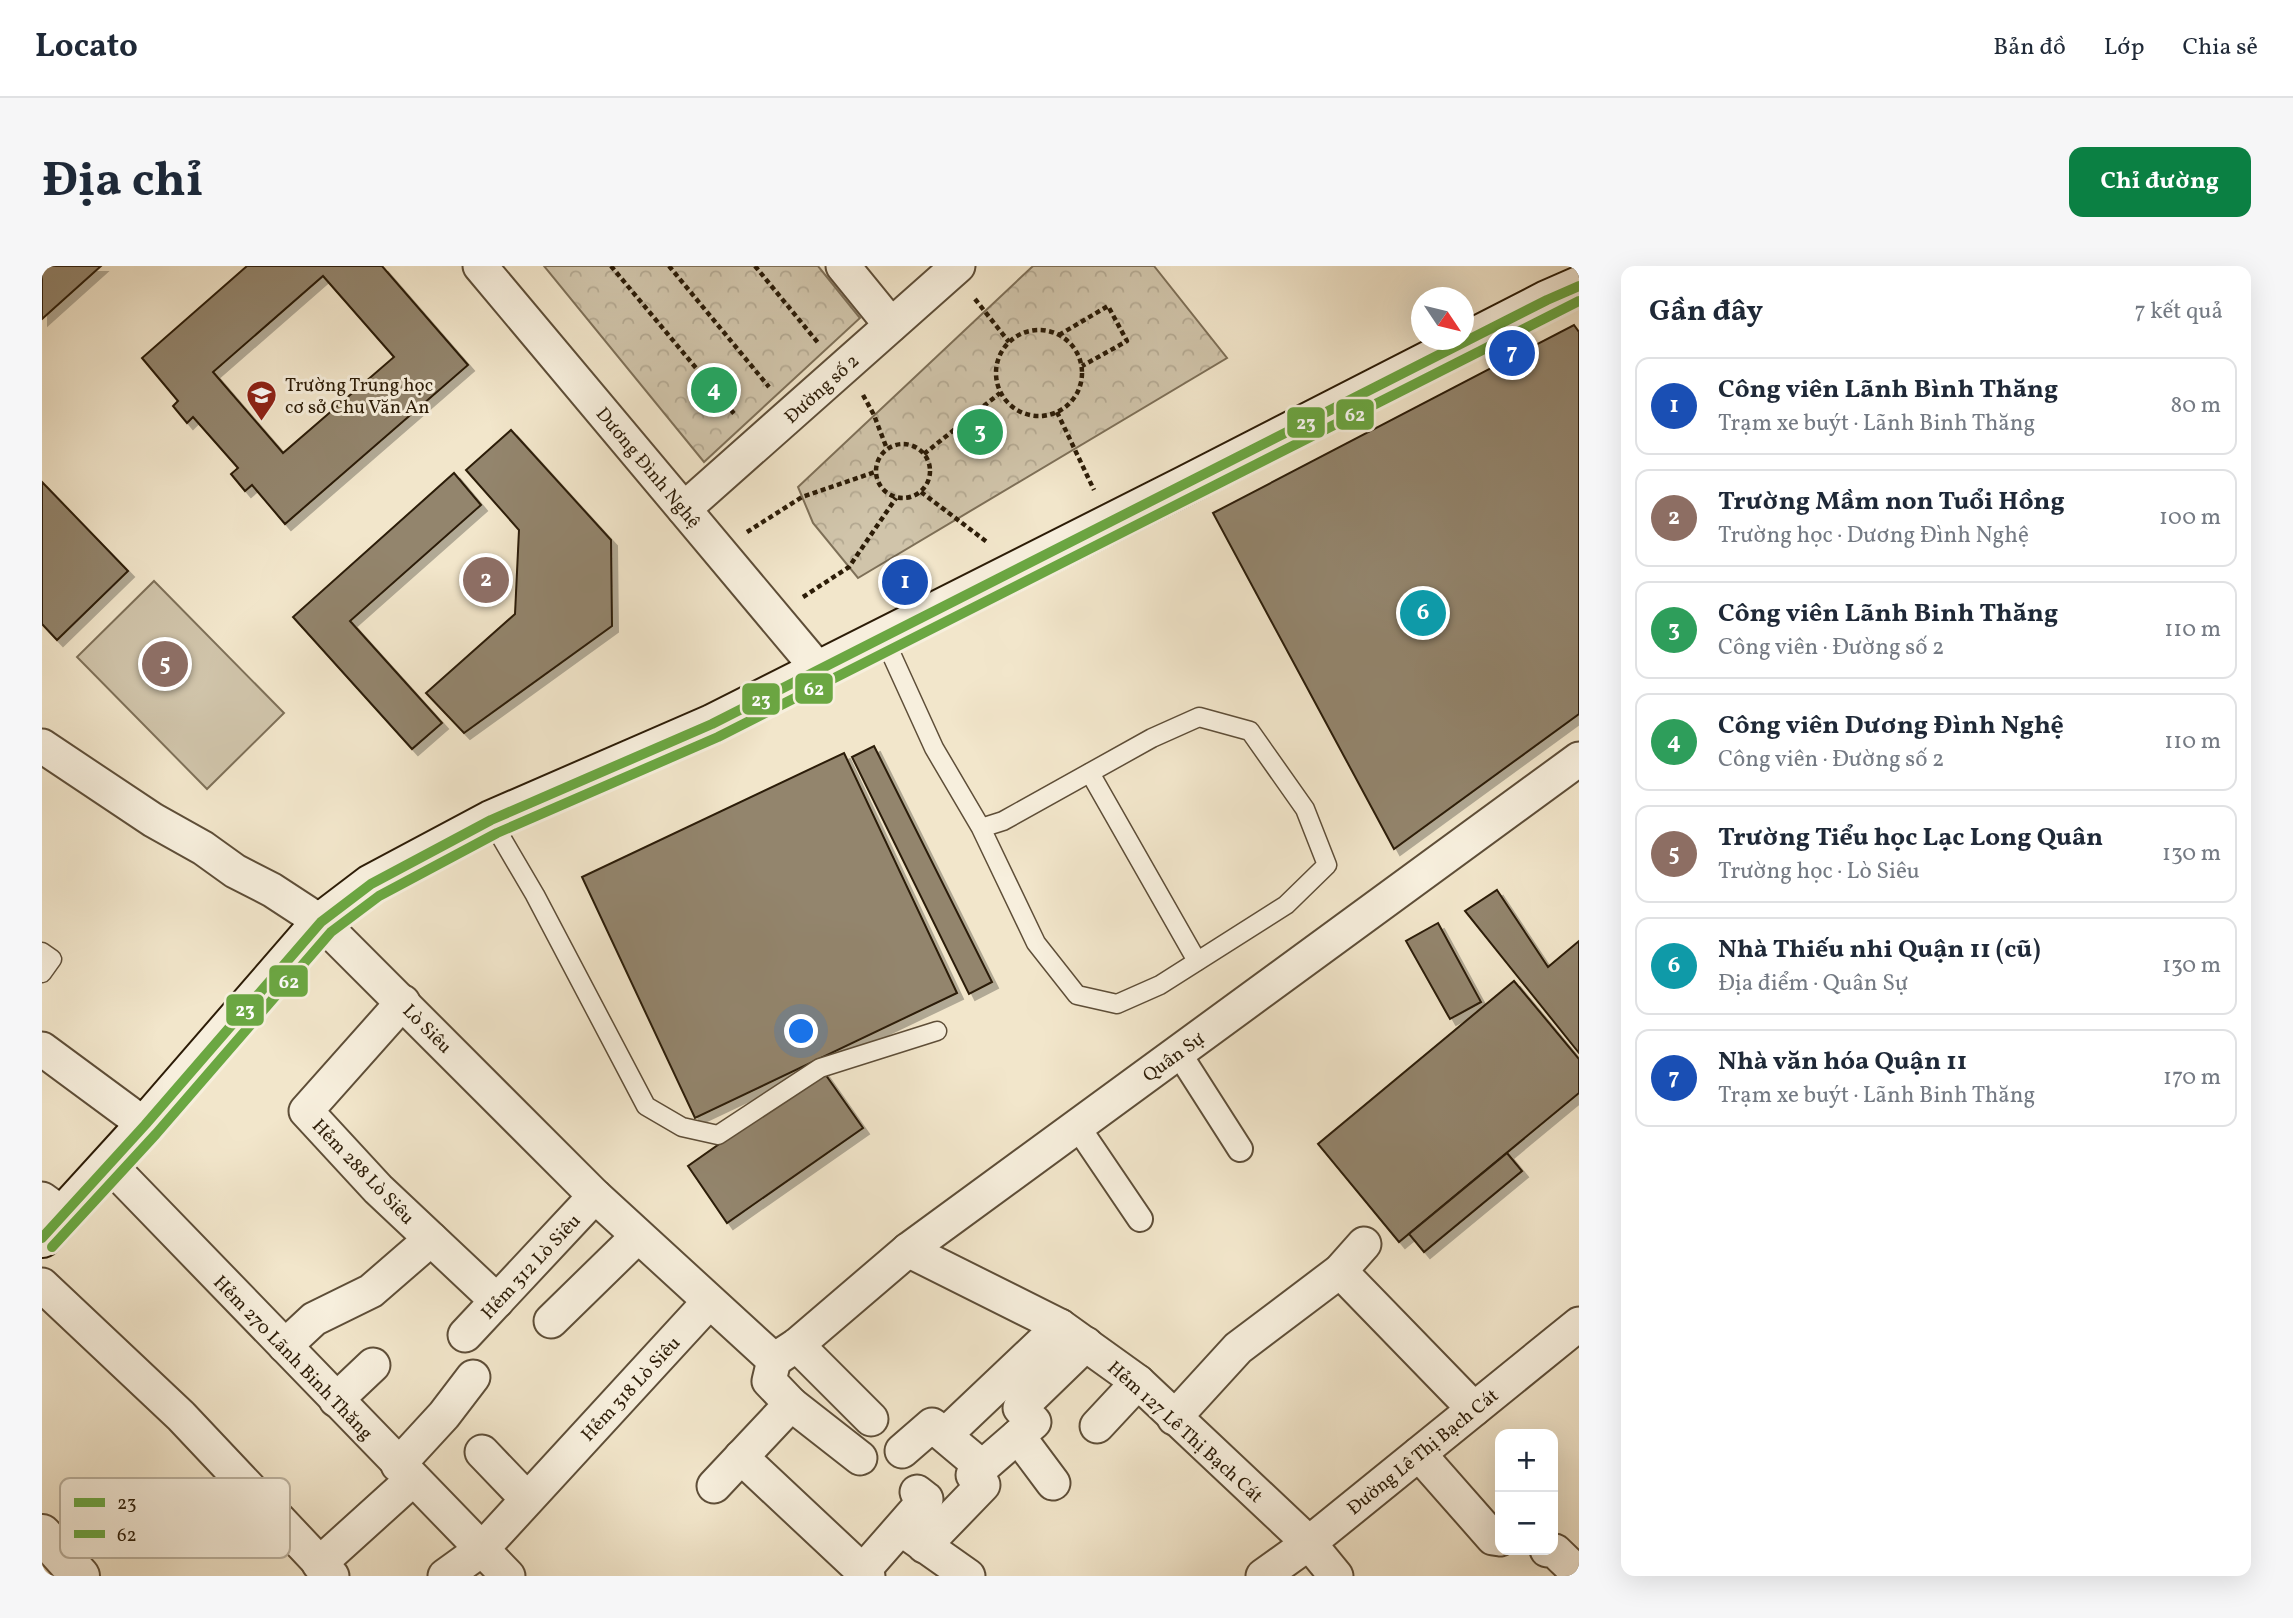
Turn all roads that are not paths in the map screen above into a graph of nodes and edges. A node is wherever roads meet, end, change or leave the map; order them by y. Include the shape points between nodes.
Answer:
1 (480, 266) edge
2 (843, 266) edge
3 (955, 269) edge
4 (1579, 286) edge
5 (891, 325) junction
6 (684, 509) junction
7 (883, 636) junction
8 (818, 669) junction
9 (42, 746) edge
10 (1579, 760) edge
11 (1090, 773) junction
12 (491, 820) junction
13 (981, 828) junction
14 (321, 922) junction
15 (42, 952) edge
16 (1197, 961) junction
17 (42, 973) edge
18 (403, 1002) junction
19 (937, 1031) dead end
20 (42, 1049) edge
21 (1178, 1052) junction
22 (145, 1125) junction
23 (1077, 1126) junction
24 (1240, 1149) dead end
25 (108, 1163) junction
26 (595, 1196) junction
27 (49, 1217) edge
28 (1140, 1219) dead end
29 (638, 1236) junction
30 (431, 1239) junction
31 (1364, 1244) dead end
32 (908, 1250) junction
33 (1340, 1271) junction
34 (42, 1285) edge
35 (497, 1301) junction
36 (709, 1301) junction
37 (551, 1321) dead end
38 (1579, 1324) edge
39 (465, 1335) dead end
40 (1073, 1335) junction
41 (285, 1346) junction
42 (785, 1352) junction
43 (373, 1365) dead end
44 (473, 1377) dead end
45 (1138, 1382) junction
46 (336, 1399) junction
47 (791, 1404) junction
48 (1474, 1409) junction
49 (1174, 1418) junction
50 (871, 1419) dead end
51 (1097, 1426) dead end
52 (945, 1435) junction
53 (1018, 1436) junction
54 (902, 1451) dead end
55 (482, 1452) dead end
56 (1419, 1454) junction
57 (741, 1457) junction
58 (860, 1458) dead end
59 (982, 1468) junction
60 (406, 1472) junction
61 (239, 1478) edge
62 (1053, 1483) dead end
63 (714, 1486) dead end
64 (917, 1492) dead end
65 (527, 1499) junction
66 (290, 1532) edge
67 (42, 1534) edge
68 (912, 1537) junction
69 (1495, 1538) edge
70 (1309, 1543) junction
71 (481, 1550) junction
72 (60, 1554) edge
73 (1558, 1555) edge
74 (64, 1558) edge
75 (326, 1570) edge
76 (865, 1574) edge
77 (1579, 1574) edge
78 (80, 1576) edge
79 (445, 1576) edge
80 (508, 1576) edge
81 (968, 1576) edge
82 (1263, 1576) edge
83 (1336, 1576) edge

1 - 6 street, Dương Đình Nghệ
2 - 5 street
3 - 5 street, Đường số 2
4 - 7 main road
5 - 6 street, Đường số 2
6 - 8 street, Dương Đình Nghệ
7 - 8 main road
7 - 13 lane via 934,748
8 - 12 main road via 712,724
9 - 14 street, Lò Siêu
10 - 21 street, Quân Sự
11 - 13 lane via 1003,821
11 - 16 lane
11 - 16 lane via 1199,716 1250,730 1305,809 1327,865 1286,905
12 - 14 main road via 371,884
12 - 19 lane via 646,1106 682,1127 718,1135 820,1068
13 - 16 lane via 1036,943 1077,995 1117,1003 1160,985
14 - 18 street, Lò Siêu
14 - 22 main road
15 - 17 lane via 52,959
18 - 26 street, Lò Siêu
18 - 30 street, Hẻm 288 Lò Siêu via 306,1111
20 - 22 street
21 - 23 street, Quân Sự
21 - 24 street
22 - 25 main road
23 - 28 street
23 - 32 street, Quân Sự
25 - 27 main road
25 - 41 street, Hẻm 270 Lãnh Binh Thăng
26 - 29 street, Lò Siêu
26 - 35 street, Hẻm 312 Lò Siêu
29 - 36 street, Lò Siêu
29 - 37 street
30 - 35 street, Hẻm 288 Lò Siêu
30 - 41 street via 371,1291 314,1319
31 - 33 street
32 - 40 street, Hẻm 127 Lê Thị Bạch Cát
32 - 42 street, Quân Sự
33 - 48 street
33 - 49 street via 1238,1348
34 - 61 street via 181,1416
35 - 39 street, Hẻm 312 Lò Siêu
36 - 42 street, Lò Siêu
36 - 65 street, Hẻm 318 Lò Siêu
38 - 48 street, Đường Lê Thị Bạch Cát
40 - 45 street, Hẻm 127 Lê Thị Bạch Cát
40 - 52 street
40 - 53 street via 1020,1408 1034,1422
41 - 46 street, Hẻm 270 Lãnh Binh Thăng
42 - 47 street via 769,1381
42 - 50 street, Lò Siêu
43 - 46 street
44 - 60 street
45 - 49 street, Hẻm 127 Lê Thị Bạch Cát
45 - 51 street
46 - 60 street, Hẻm 270 Lãnh Binh Thăng
47 - 57 street
47 - 58 street
48 - 56 street, Đường Lê Thị Bạch Cát
49 - 70 street, Hẻm 127 Lê Thị Bạch Cát
52 - 54 street via 932,1425
52 - 59 street
53 - 59 street
53 - 62 street
55 - 65 street
56 - 69 street
56 - 70 street, Đường Lê Thị Bạch Cát
57 - 63 street
57 - 76 street
59 - 68 street via 973,1475 983,1485
60 - 71 street, Hẻm 270 Lãnh Binh Thăng
60 - 75 street
64 - 68 street via 926,1499
65 - 71 street, Hẻm 318 Lò Siêu
66 - 75 street
67 - 72 main road
68 - 76 street
68 - 81 street
70 - 82 street, Đường Lê Thị Bạch Cát
70 - 83 street, Hẻm 127 Lê Thị Bạch Cát
71 - 79 street, Hẻm 318 Lò Siêu
71 - 80 street, Hẻm 270 Lãnh Binh Thăng
73 - 77 street
74 - 78 main road

